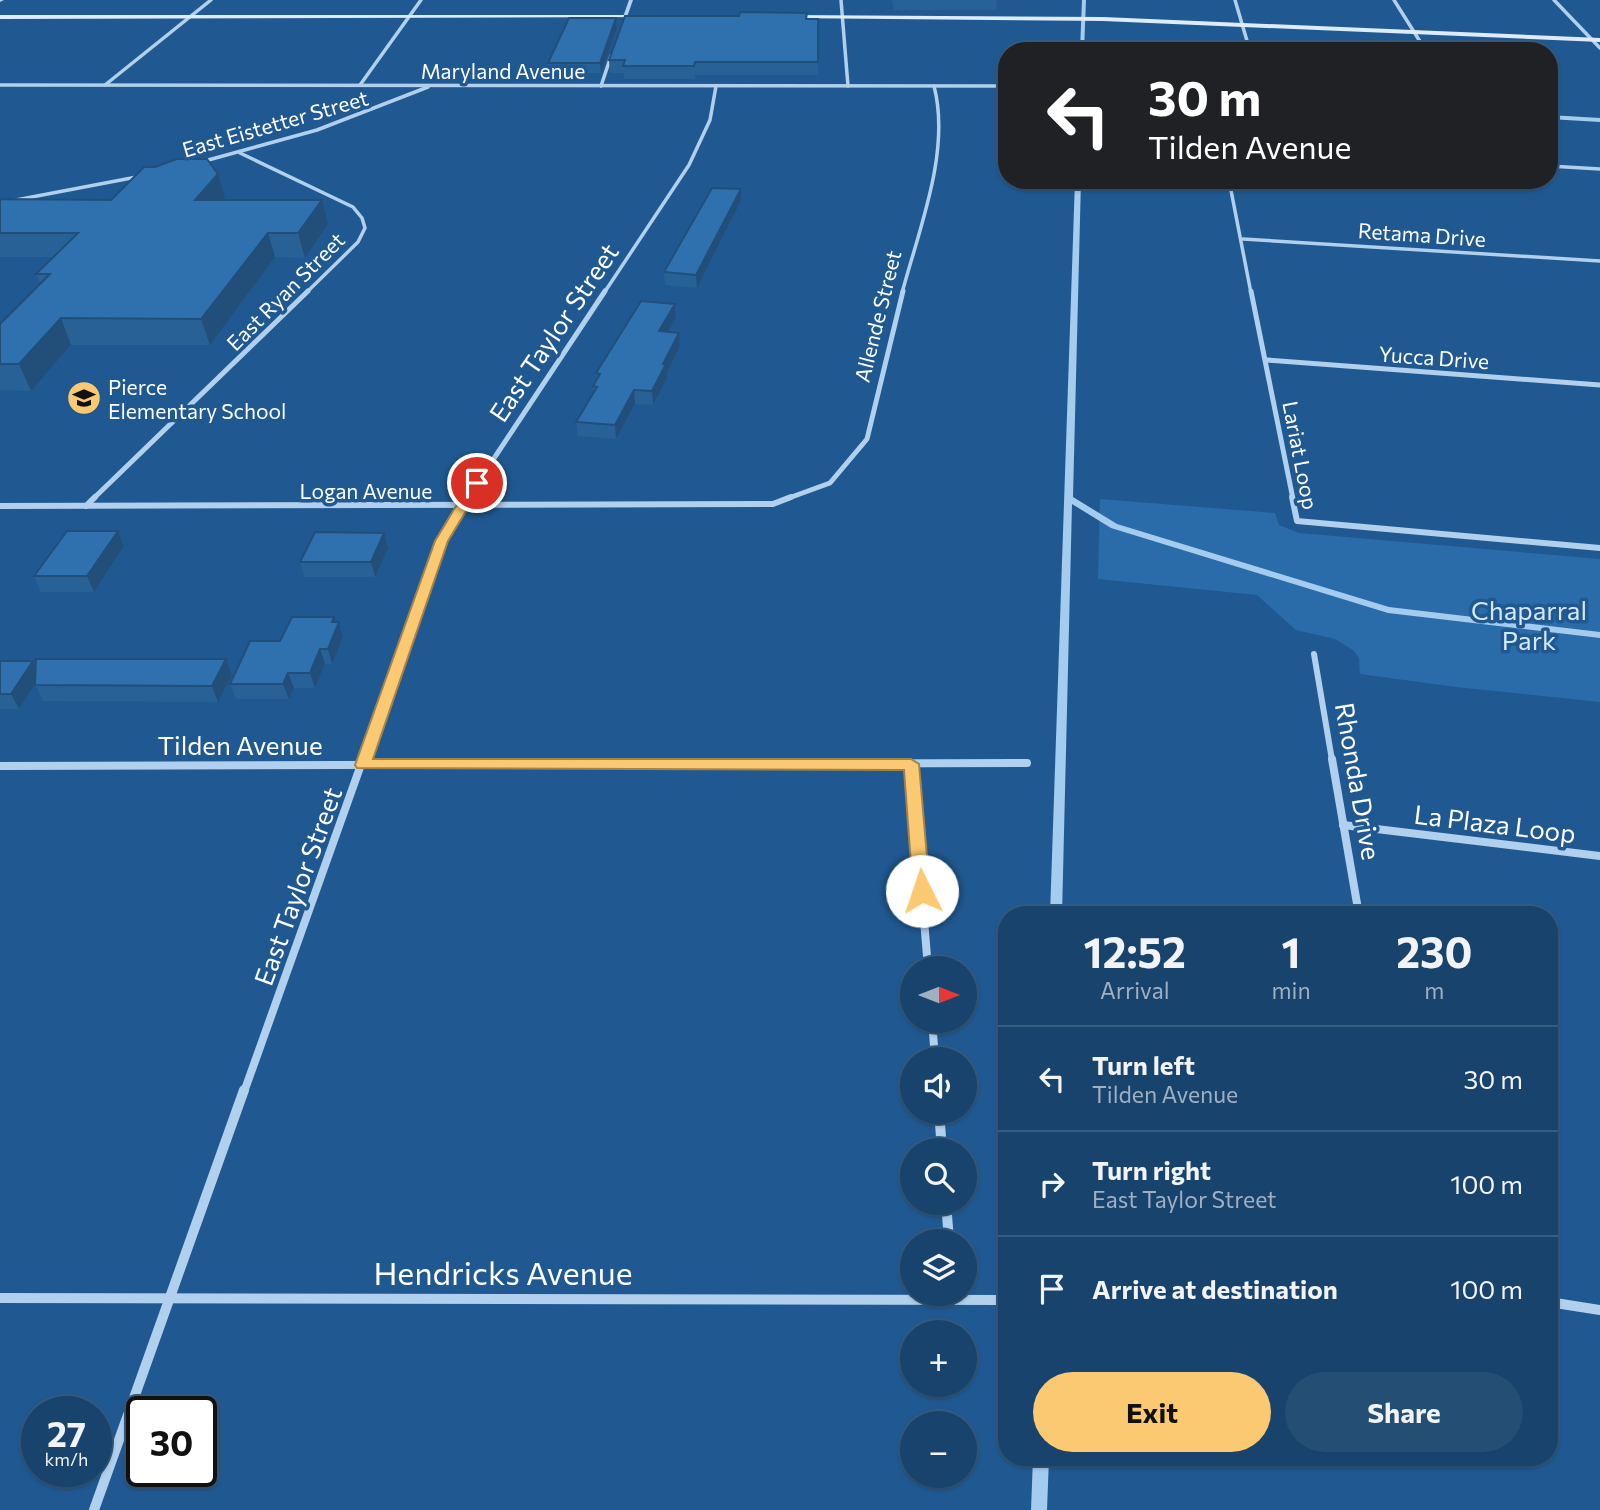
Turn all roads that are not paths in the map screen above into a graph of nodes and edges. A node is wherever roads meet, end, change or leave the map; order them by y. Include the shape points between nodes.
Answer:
1 (211, 0) edge
2 (421, 0) edge
3 (631, 0) edge
4 (841, 0) edge
5 (1236, 0) edge
6 (1394, 0) edge
7 (1554, 0) edge
8 (0, 17) edge
9 (190, 17) junction
10 (407, 17) junction
11 (625, 17) junction
12 (650, 17) edge
13 (778, 18) edge
14 (844, 18) junction
15 (1242, 24) junction
16 (621, 29) edge
17 (1414, 32) junction
18 (1596, 40) edge
19 (1247, 42) edge
20 (1420, 42) edge
21 (1600, 48) edge
22 (613, 51) edge
23 (0, 85) edge
24 (104, 85) junction
25 (360, 85) junction
26 (432, 86) junction
27 (601, 86) junction
28 (716, 86) junction
29 (848, 86) junction
30 (934, 86) junction
31 (998, 86) edge
32 (240, 153) junction
33 (200, 162) edge
34 (1558, 167) edge
35 (1600, 169) edge
36 (147, 175) edge
37 (1231, 189) edge
38 (0, 202) edge
39 (1243, 239) junction
40 (1600, 261) edge
41 (1267, 360) junction
42 (1600, 385) edge
43 (773, 504) joint
44 (0, 506) edge
45 (86, 506) junction
46 (462, 506) junction
47 (1600, 548) edge
48 (1314, 654) dead end
49 (1027, 763) dead end
50 (911, 764) junction
51 (363, 765) junction
52 (0, 766) edge
53 (1343, 825) junction
54 (1600, 856) edge
55 (1357, 906) edge
56 (927, 956) edge
57 (170, 1297) junction
58 (900, 1297) edge
59 (0, 1298) edge
60 (977, 1298) edge
61 (998, 1300) edge
62 (1558, 1303) edge
63 (1600, 1310) edge
64 (93, 1510) edge

1 - 9 street
2 - 10 street
3 - 11 street
4 - 14 street
5 - 15 street
6 - 17 street
7 - 18 street
8 - 9 main road
9 - 10 main road
9 - 24 street
10 - 11 main road
10 - 25 street
11 - 12 main road
11 - 16 street
13 - 14 main road
14 - 15 main road
14 - 29 street
15 - 17 main road
15 - 19 street
17 - 18 main road
17 - 20 street
18 - 21 street
22 - 27 street
23 - 24 street, Maryland Avenue
24 - 25 street, Maryland Avenue
25 - 26 street, Maryland Avenue
26 - 27 street, Maryland Avenue
26 - 32 street, East Eistetter Street via 370,113
27 - 28 street, Maryland Avenue
28 - 29 street, Maryland Avenue
28 - 46 street, East Taylor Street via 710,120 689,165
29 - 30 street, Maryland Avenue
30 - 31 street, Maryland Avenue
30 - 43 street, Allende Street via 940,131 936,163 867,439 830,483
32 - 33 street, East Eistetter Street
32 - 45 street, East Ryan Street via 353,207 365,228 340,260
34 - 35 street
36 - 38 street
37 - 39 street, Lariat Loop
39 - 40 street, Retama Drive
39 - 41 street, Lariat Loop
41 - 42 street, Yucca Drive
41 - 47 street, Lariat Loop via 1297,521
43 - 46 street, Logan Avenue
44 - 45 street, Logan Avenue
45 - 46 street, Logan Avenue
46 - 51 street, East Taylor Street via 441,541
48 - 53 street, Rhonda Drive
49 - 50 street, Tilden Avenue
50 - 51 street, Tilden Avenue
50 - 56 street
51 - 52 street, Tilden Avenue
51 - 57 street, East Taylor Street
53 - 54 street, La Plaza Loop
53 - 55 street, Rhonda Drive
57 - 58 street, Hendricks Avenue
57 - 59 street, Hendricks Avenue
57 - 64 street, East Taylor Street
60 - 61 street, Hendricks Avenue
62 - 63 street

